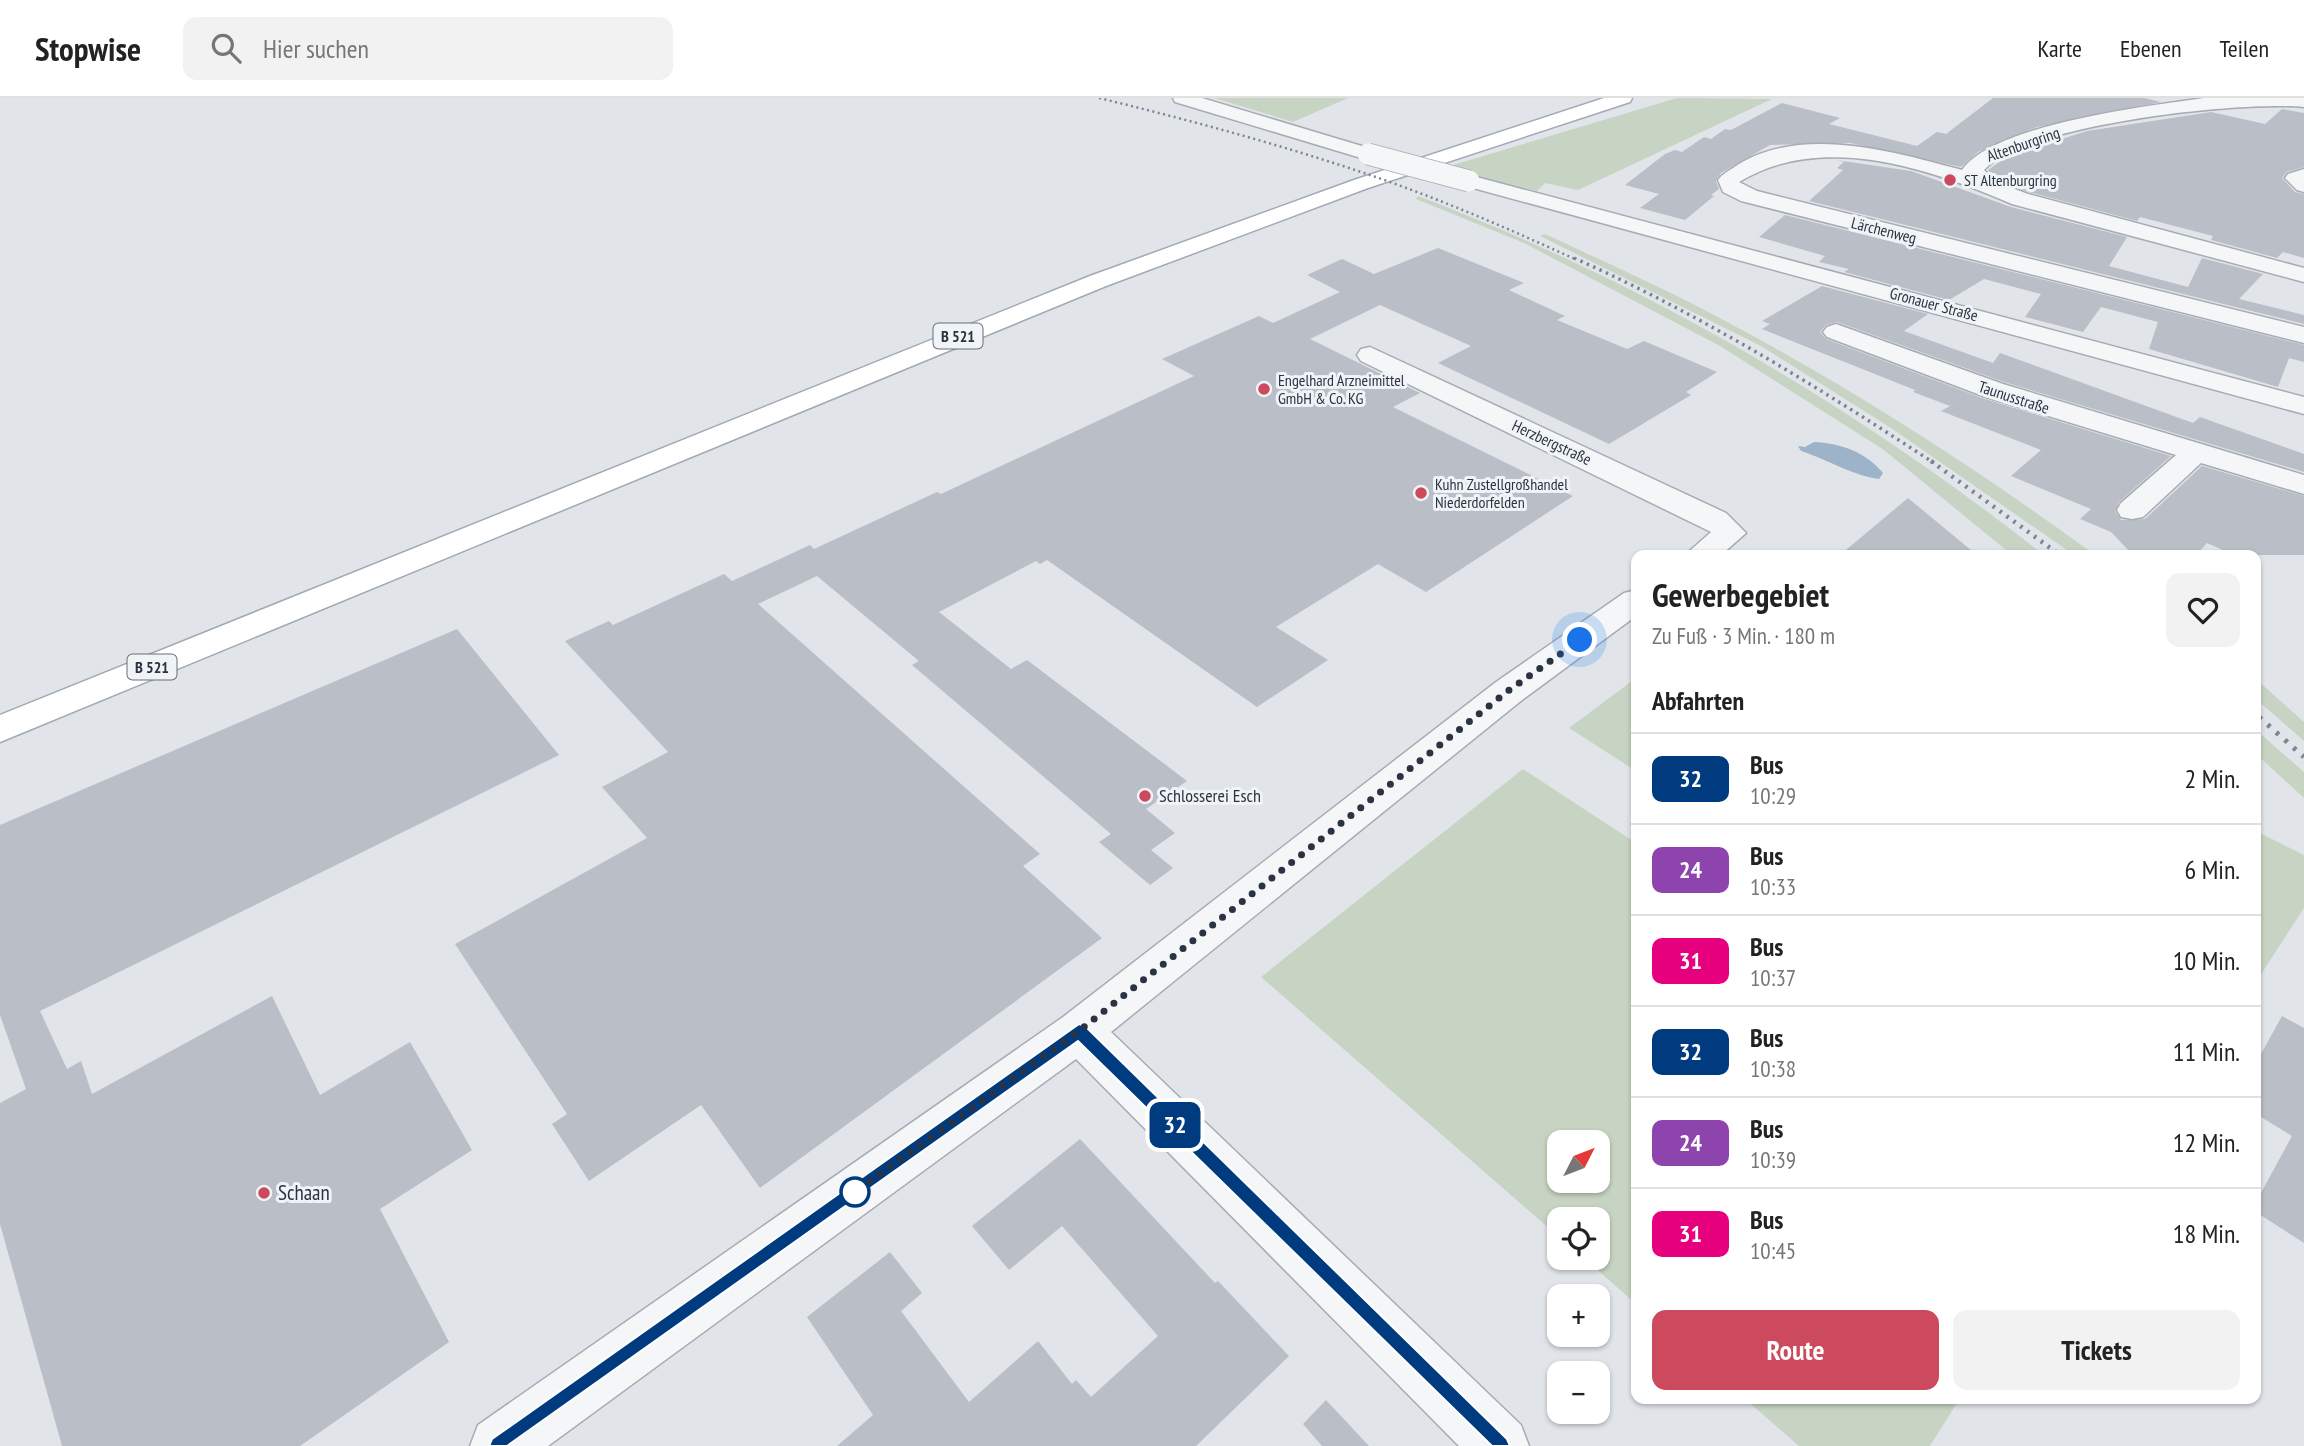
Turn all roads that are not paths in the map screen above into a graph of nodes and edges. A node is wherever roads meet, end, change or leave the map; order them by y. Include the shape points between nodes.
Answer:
1 (1182, 98) edge
2 (1623, 98) edge
3 (2304, 101) edge
4 (2304, 175) edge
5 (1983, 182) junction
6 (2304, 186) edge
7 (2304, 275) edge
8 (1836, 332) dead end
9 (2304, 335) edge
10 (1370, 355) dead end
11 (2304, 406) edge
12 (2195, 453) junction
13 (2304, 485) edge
14 (2132, 510) dead end
15 (1708, 550) edge
16 (1631, 604) edge
17 (0, 729) edge
18 (1079, 1031) junction
19 (499, 1446) edge
20 (1500, 1446) edge

1 - 11 street, Gronauer Straße, bridge via 1368,155
2 - 17 main road, B 521 via 1361,184 1098,281
3 - 5 street, Altenburgring via 2222,101 2079,126 1978,160 1972,170
4 - 6 street via 2295,178
5 - 7 street, Altenburgring via 2020,198
5 - 9 street, Lärchenweg via 1905,162 1812,150 1779,155 1732,177 1728,185 1749,196
8 - 12 street, Taunusstraße via 1993,390
10 - 15 street, Herzbergstraße via 1715,520 1730,533
12 - 13 street, Taunusstraße
12 - 14 street
16 - 18 street via 1508,691
18 - 19 street
18 - 20 street

